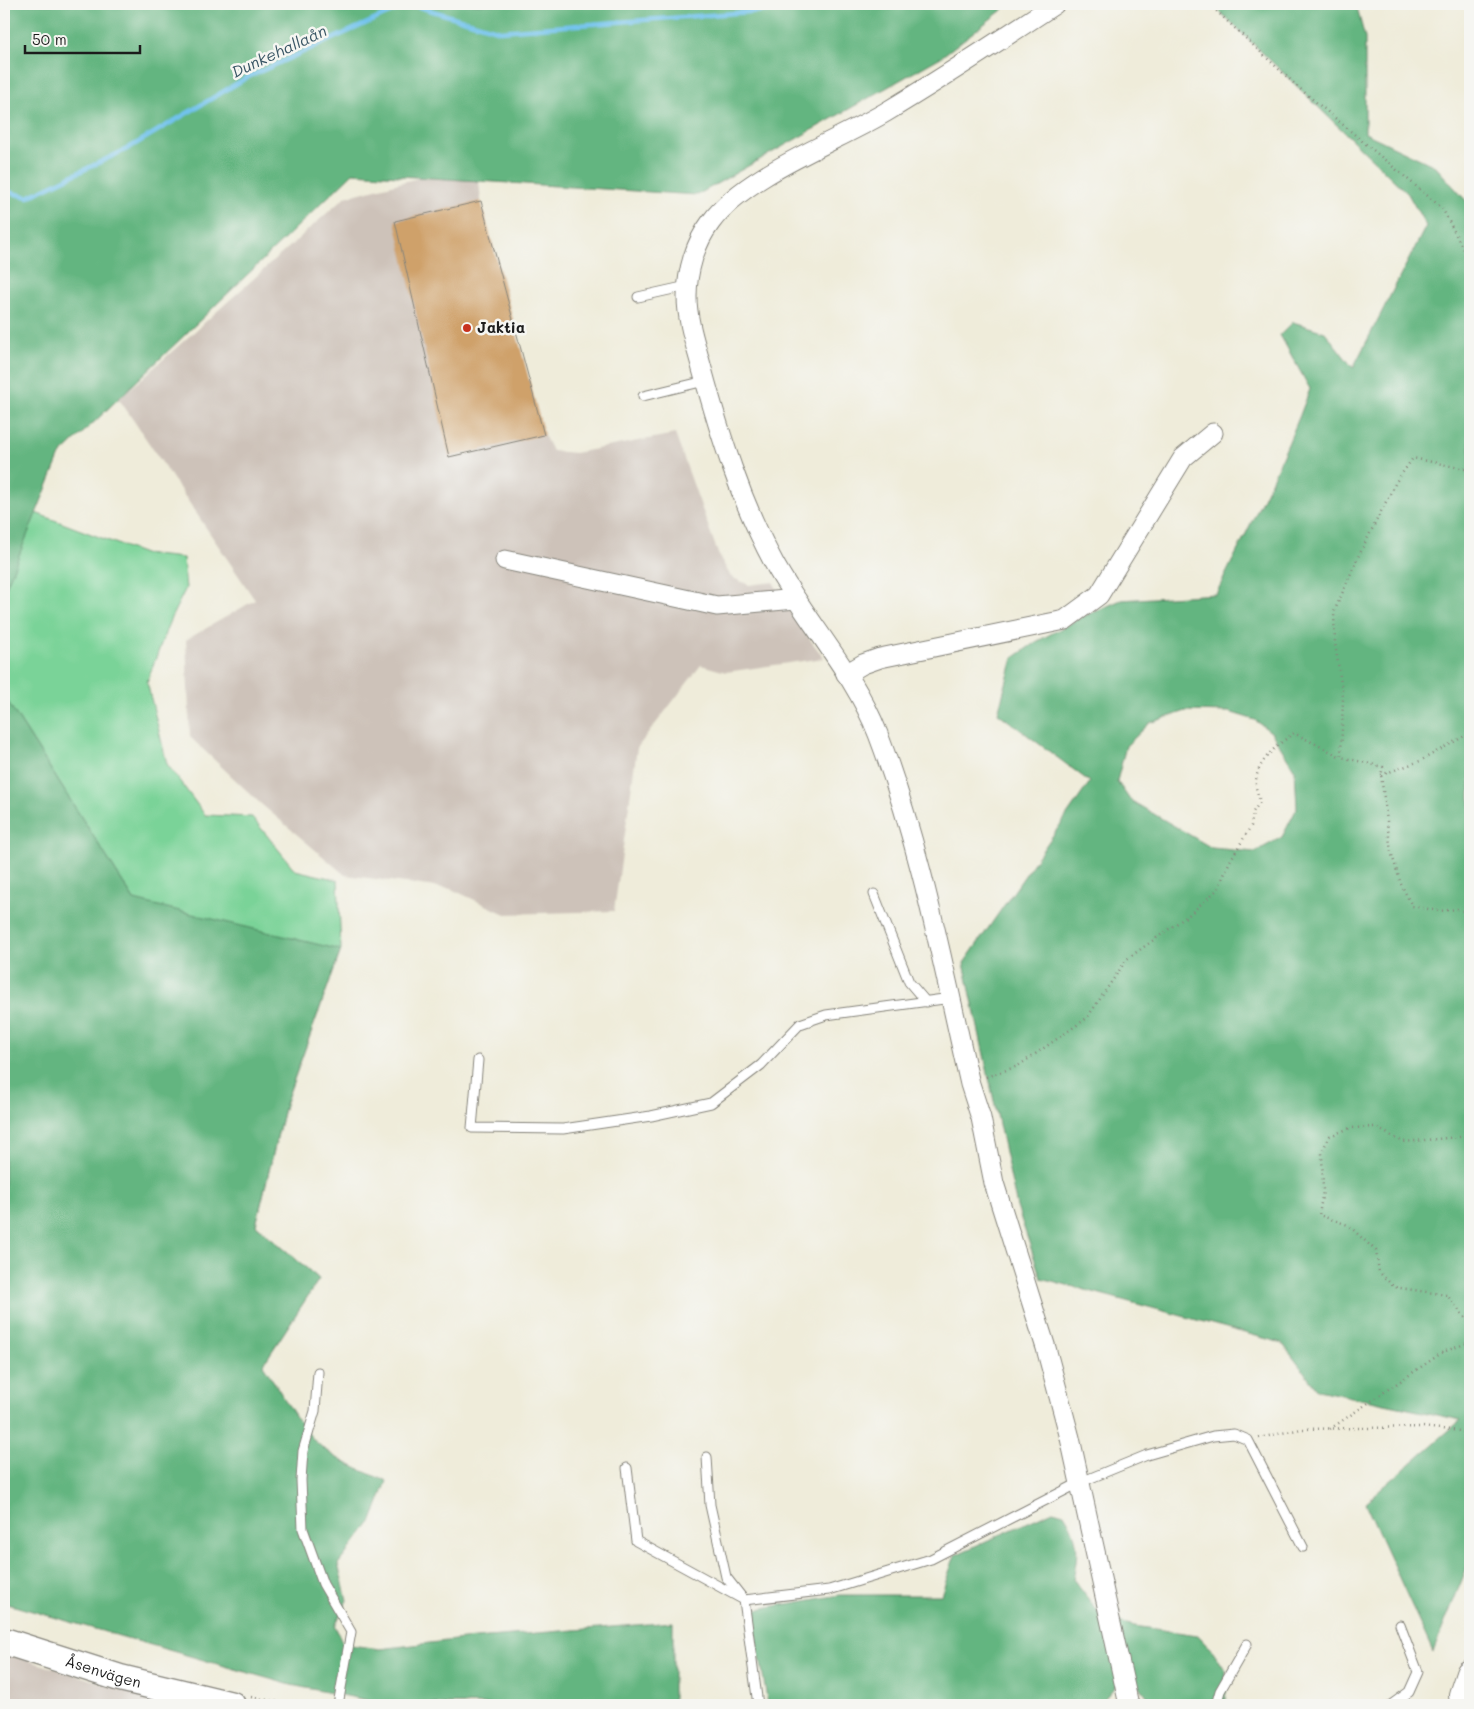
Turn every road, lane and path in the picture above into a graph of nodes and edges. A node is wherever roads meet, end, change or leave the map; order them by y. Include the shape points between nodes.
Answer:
1 (1055, 4) edge
2 (1209, 4) edge
3 (1470, 262) edge
4 (687, 286) junction
5 (638, 297) dead end
6 (705, 381) junction
7 (643, 396) dead end
8 (1213, 433) dead end
9 (1470, 470) edge
10 (505, 560) dead end
11 (796, 599) junction
12 (846, 674) junction
13 (1470, 733) edge
14 (1341, 757) junction
15 (1381, 775) junction
16 (874, 894) dead end
17 (1470, 913) edge
18 (951, 998) junction
19 (926, 1002) junction
20 (478, 1060) dead end
21 (970, 1084) junction
22 (1470, 1136) edge
23 (1470, 1324) edge
24 (1470, 1342) edge
25 (318, 1372) dead end
26 (1330, 1429) junction
27 (1470, 1432) edge
28 (1248, 1440) junction
29 (707, 1457) dead end
30 (627, 1468) dead end
31 (1081, 1482) junction
32 (1303, 1547) dead end
33 (744, 1600) junction
34 (1400, 1625) dead end
35 (4, 1641) edge
36 (1247, 1644) dead end
37 (1470, 1674) edge
38 (232, 1705) edge
39 (338, 1705) edge
40 (758, 1705) edge
41 (1129, 1705) edge
42 (1216, 1705) edge
43 (1391, 1705) edge
44 (1464, 1705) edge

1 - 4 street via 883,114 774,171 736,196 711,221 698,244
2 - 3 path via 1298,87 1442,208
4 - 5 lane
4 - 6 street via 690,326
6 - 7 lane
6 - 11 street via 734,474 773,561
8 - 12 street via 1183,458 1099,595 1065,620 880,658
9 - 14 path via 1413,458 1396,482 1359,555 1334,612 1343,697
10 - 11 street via 717,606
11 - 12 street
12 - 18 street via 877,730 905,810
13 - 15 path via 1420,761
14 - 15 path via 1383,766
14 - 21 path via 1294,734 1274,748 1257,775 1260,802 1253,812 1251,826 1218,889 1190,914 1126,959 1087,1018 1018,1066
15 - 17 path via 1391,852 1412,906
16 - 19 lane via 910,982
18 - 19 lane
18 - 21 street
19 - 20 lane via 826,1015 800,1024 761,1065 712,1103 651,1116 563,1128 472,1128
21 - 31 street via 981,1118 994,1183 1046,1348
22 - 23 path via 1403,1142 1375,1127 1350,1128 1330,1136 1322,1151 1323,1191 1319,1215 1348,1225 1376,1250 1379,1272 1394,1287 1448,1295
24 - 26 path via 1443,1352
25 - 39 lane via 315,1411 303,1451 303,1528 322,1584 351,1632
26 - 27 path via 1422,1426
26 - 28 path via 1300,1429
28 - 31 lane via 1234,1434 1189,1441
28 - 32 lane
29 - 33 lane via 710,1505 726,1577
30 - 33 lane via 636,1541
31 - 33 lane via 931,1559 829,1590
31 - 41 street
33 - 40 lane
34 - 43 lane via 1418,1672 1409,1692
35 - 38 street, Åsenvägen via 120,1678
36 - 42 lane via 1220,1691
37 - 44 highway via 1463,1695

